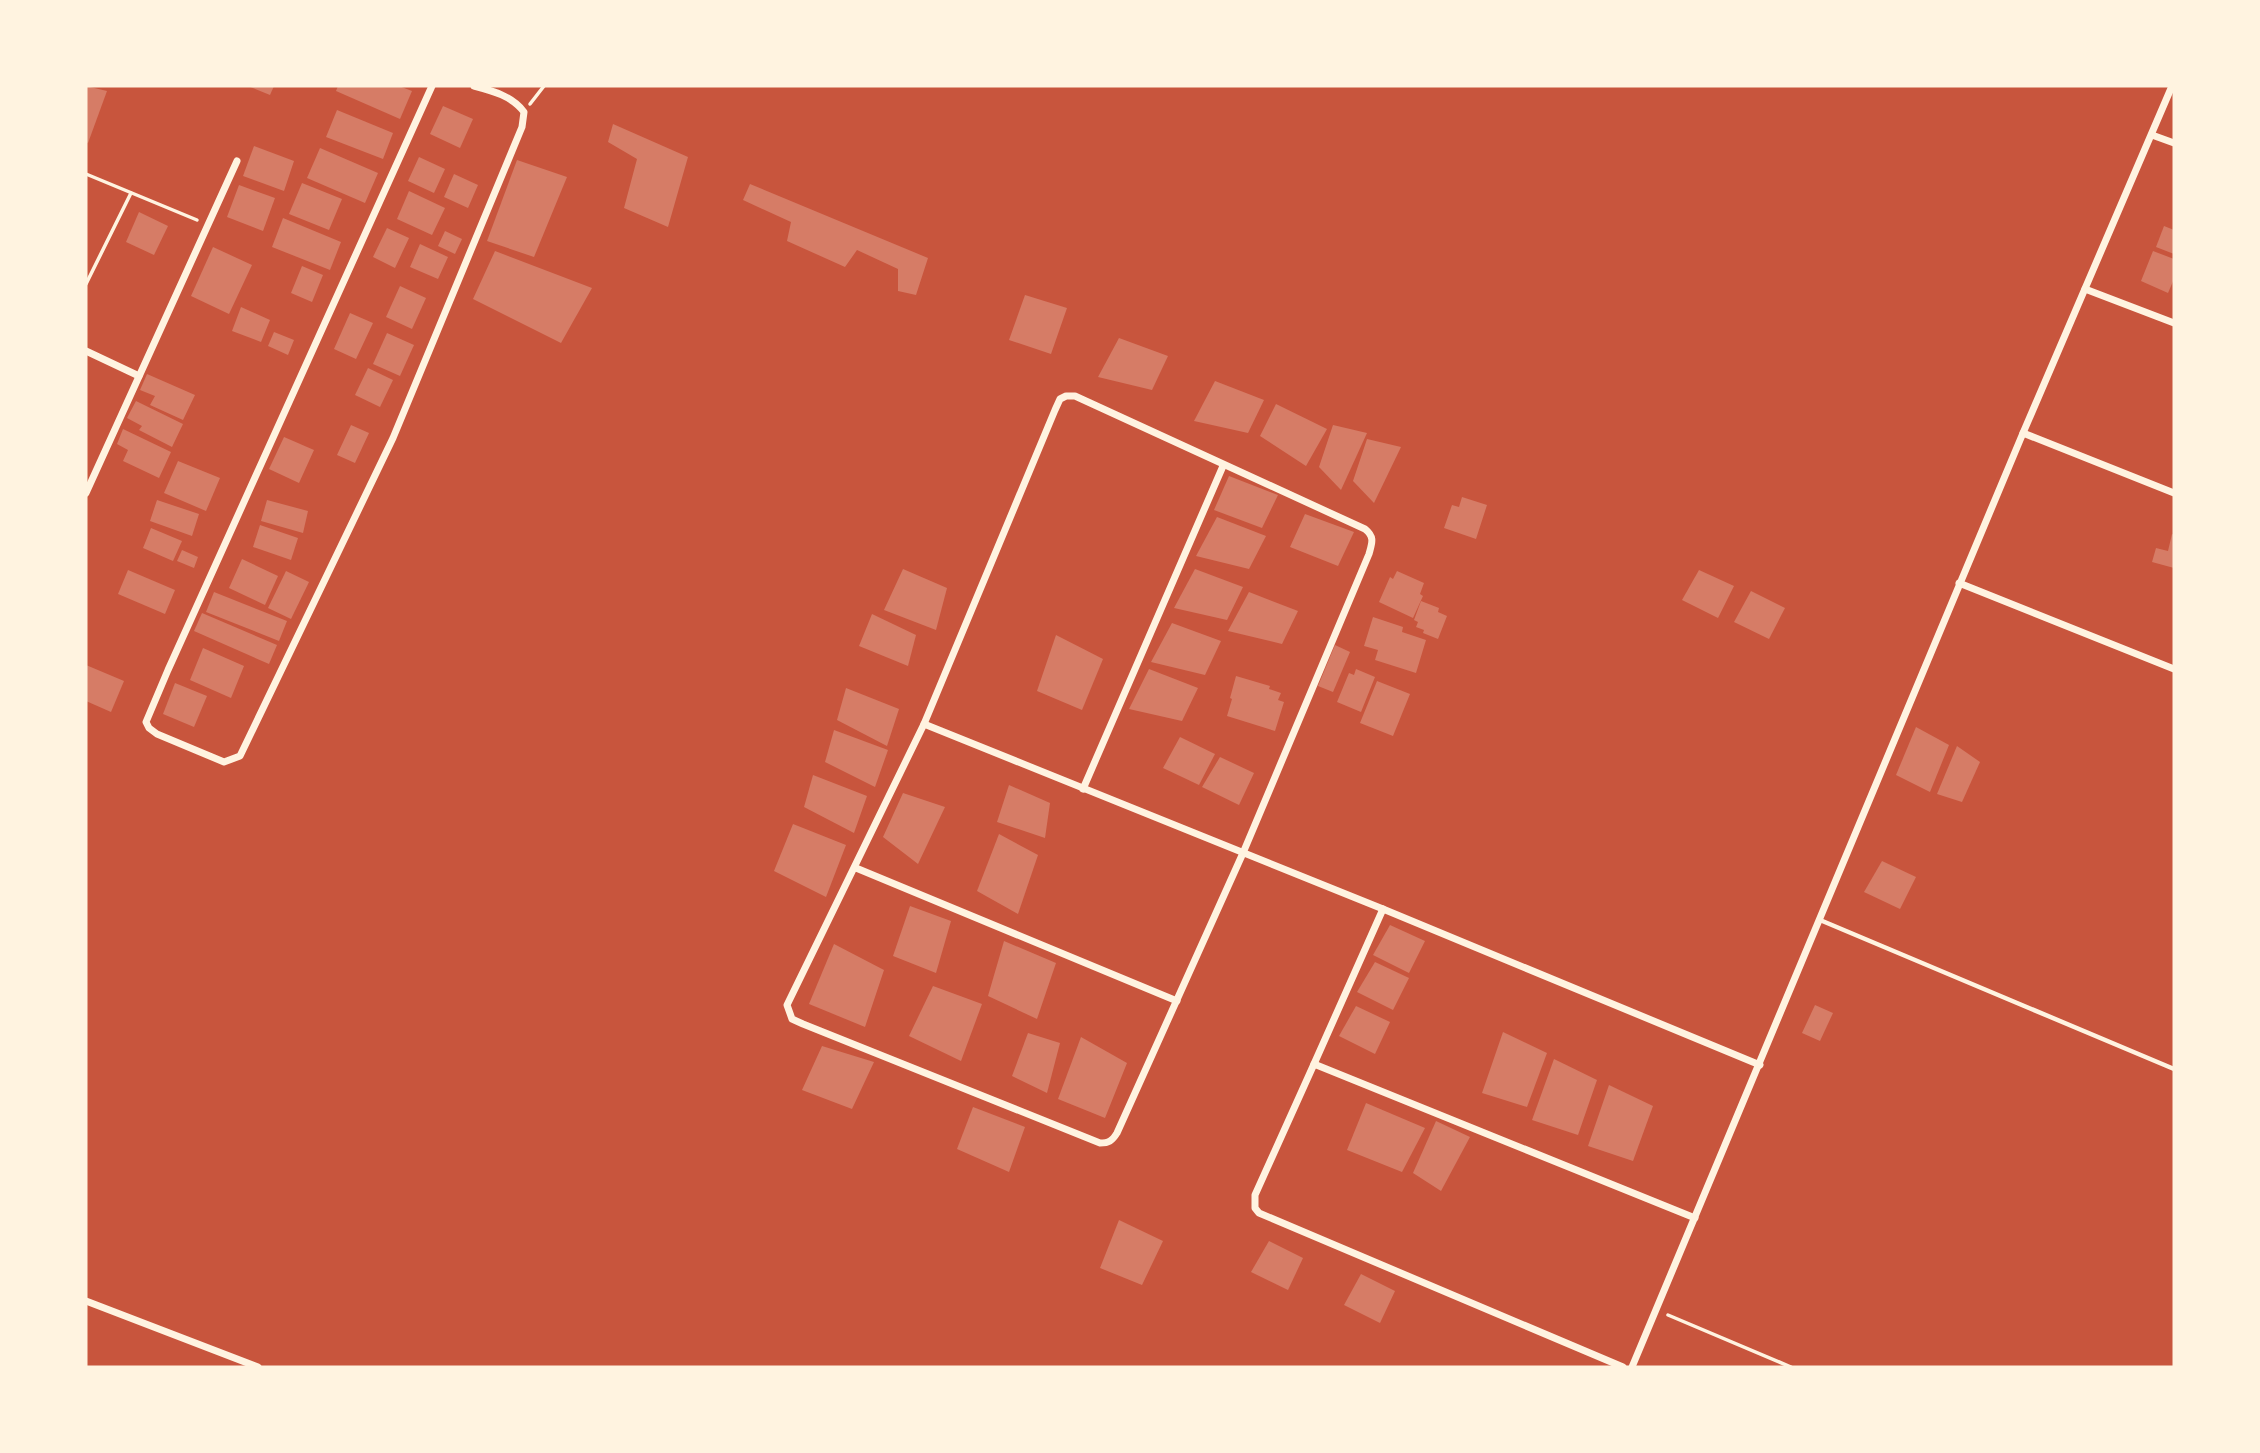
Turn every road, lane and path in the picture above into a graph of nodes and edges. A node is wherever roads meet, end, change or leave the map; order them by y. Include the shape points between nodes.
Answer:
1 (432, 86) edge
2 (474, 86) edge
3 (544, 86) edge
4 (2172, 86) edge
5 (524, 113) junction
6 (2152, 135) junction
7 (2174, 143) edge
8 (237, 161) dead end
9 (86, 174) edge
10 (131, 193) junction
11 (208, 225) junction
12 (86, 284) edge
13 (2085, 289) junction
14 (2174, 323) edge
15 (86, 351) edge
16 (139, 376) junction
17 (2022, 433) junction
18 (1223, 466) junction
19 (2174, 492) edge
20 (86, 493) edge
21 (1959, 583) junction
22 (2174, 669) edge
23 (924, 724) junction
24 (1083, 789) junction
25 (1243, 853) junction
26 (856, 868) junction
27 (1383, 909) junction
28 (1820, 920) junction
29 (1177, 1001) junction
30 (1314, 1064) junction
31 (1760, 1065) junction
32 (2174, 1069) edge
33 (1695, 1218) junction
34 (86, 1301) edge
35 (1656, 1310) junction
36 (258, 1367) edge
37 (1623, 1367) edge
38 (1632, 1367) edge
39 (1791, 1367) edge

1 - 5 street via 146,722 157,734 223,762 240,756 393,438
2 - 5 street via 512,100
3 - 5 path
4 - 6 street
6 - 7 street
6 - 13 street
8 - 11 street
9 - 10 path
10 - 11 path
10 - 12 path
11 - 16 street
13 - 14 street
13 - 17 street
15 - 16 street
16 - 20 street
17 - 19 street
17 - 21 street
18 - 23 street via 1075,396 1060,399
18 - 24 street
18 - 25 street via 1365,529 1372,538
21 - 22 street
21 - 28 street
23 - 24 street
23 - 26 street
24 - 25 street
25 - 27 street
25 - 29 street
26 - 29 street
26 - 29 street via 788,1005 792,1019 803,1024 1107,1143 1117,1133
27 - 30 street
27 - 31 street
28 - 31 street
28 - 32 lane
30 - 33 street
30 - 37 street via 1255,1195 1255,1209
31 - 33 street
33 - 35 street
34 - 36 street
35 - 38 street
35 - 39 path

